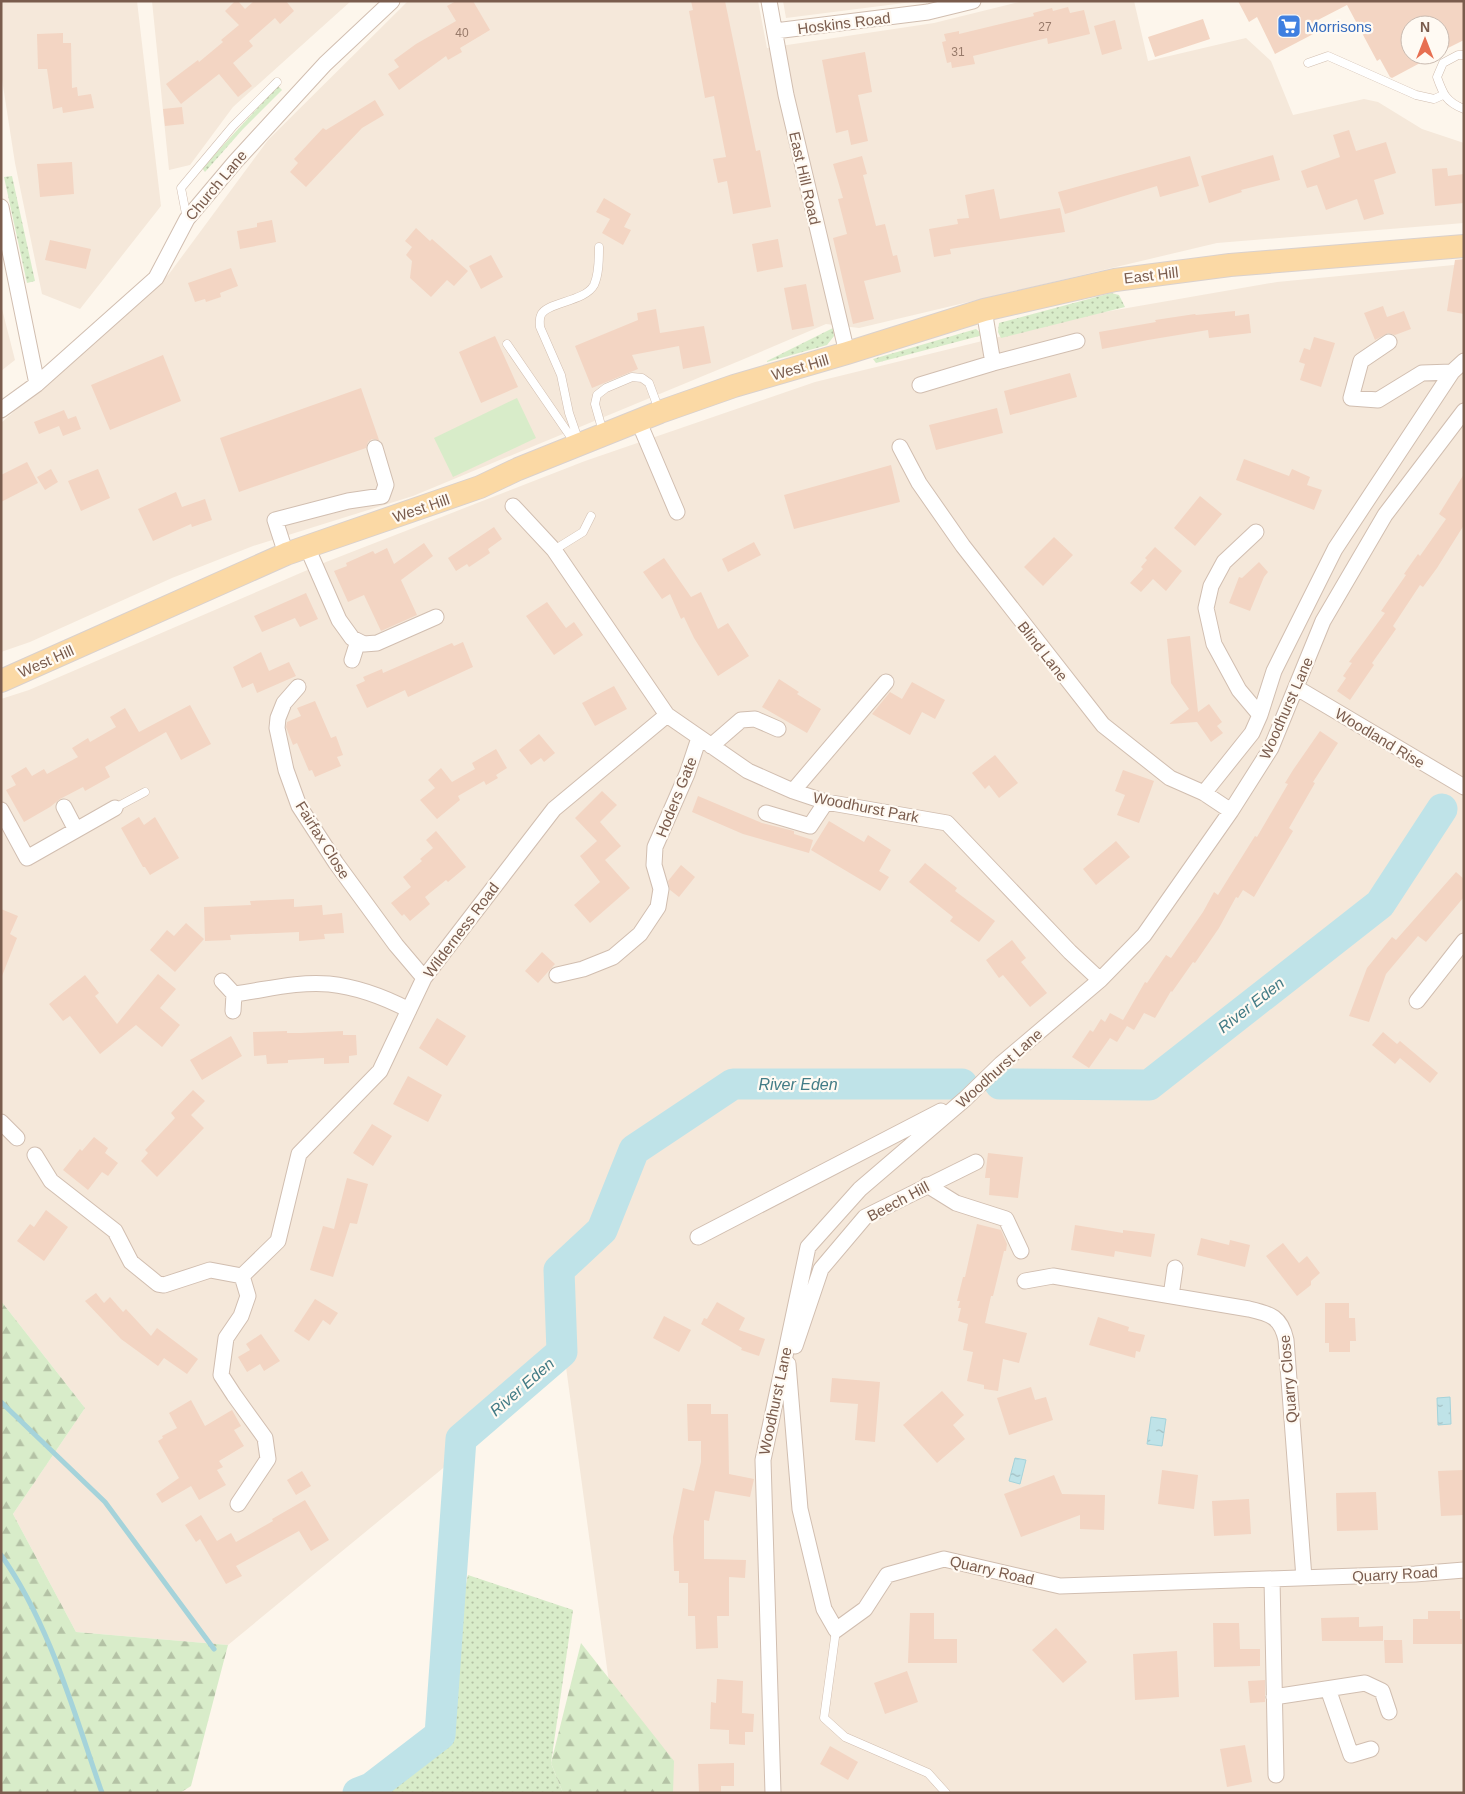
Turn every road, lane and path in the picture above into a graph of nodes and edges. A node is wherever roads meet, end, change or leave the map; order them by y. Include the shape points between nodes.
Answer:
1 (392, 1) edge
2 (770, 1) edge
3 (973, 1) edge
4 (775, 31) junction
5 (1464, 55) edge
6 (1308, 64) dead end
7 (277, 82) dead end
8 (1443, 95) junction
9 (1464, 109) edge
10 (1, 207) edge
11 (187, 219) junction
12 (1464, 246) edge
13 (599, 247) dead end
14 (984, 310) junction
15 (1077, 340) dead end
16 (1389, 342) dead end
17 (507, 344) dead end
18 (847, 353) junction
19 (1464, 361) edge
20 (993, 363) junction
21 (1452, 372) junction
22 (37, 384) junction
23 (920, 385) dead end
24 (1, 410) edge
25 (1464, 411) edge
26 (660, 412) junction
27 (638, 420) junction
28 (603, 435) junction
29 (578, 445) junction
30 (900, 447) dead end
31 (375, 448) dead end
32 (513, 506) dead end
33 (677, 512) dead end
34 (591, 516) dead end
35 (1256, 532) dead end
36 (307, 547) junction
37 (554, 550) junction
38 (286, 554) junction
39 (436, 617) dead end
40 (358, 642) junction
41 (352, 660) dead end
42 (1, 681) edge
43 (886, 682) dead end
44 (298, 687) dead end
45 (1296, 688) junction
46 (667, 715) junction
47 (1260, 715) junction
48 (778, 729) dead end
49 (705, 742) junction
50 (1464, 787) edge
51 (793, 791) junction
52 (145, 792) dead end
53 (1204, 793) junction
54 (826, 802) junction
55 (64, 807) dead end
56 (116, 808) joint
57 (1, 810) edge
58 (1230, 811) junction
59 (766, 813) dead end
60 (76, 830) junction
61 (1464, 941) edge
62 (556, 975) dead end
63 (424, 978) junction
64 (1100, 980) junction
65 (222, 982) dead end
66 (234, 994) junction
67 (1417, 1001) dead end
68 (409, 1010) junction
69 (233, 1011) dead end
70 (965, 1099) junction
71 (1, 1122) edge
72 (17, 1138) dead end
73 (35, 1154) dead end
74 (976, 1162) dead end
75 (927, 1185) junction
76 (698, 1237) dead end
77 (1021, 1251) dead end
78 (1175, 1268) dead end
79 (242, 1276) junction
80 (1026, 1281) dead end
81 (1171, 1296) junction
82 (787, 1346) junction
83 (788, 1367) junction
84 (238, 1504) dead end
85 (1464, 1570) edge
86 (1304, 1578) junction
87 (1272, 1579) junction
88 (836, 1630) junction
89 (1328, 1689) junction
90 (1274, 1697) junction
91 (1389, 1712) dead end
92 (1371, 1749) dead end
93 (1276, 1774) dead end
94 (773, 1793) edge
95 (946, 1793) edge

1 - 11 street, Church Lane via 324,64
2 - 4 street, East Hill Road
3 - 4 street, Hoskins Road via 928,12
4 - 18 street, East Hill Road via 786,95
5 - 8 lane via 1443,63 1437,77
6 - 8 lane via 1328,56 1416,96 1434,99
7 - 11 lane via 233,126 181,188
8 - 9 lane
10 - 22 street
11 - 22 street, Church Lane via 156,278
12 - 14 main road, East Hill via 1230,265 1115,280
13 - 29 lane via 597,275 591,289 584,295 547,309 540,319 540,327 561,375
14 - 18 main road, East Hill
14 - 20 street
15 - 20 street
16 - 21 street via 1361,361 1351,398 1378,400 1422,373
17 - 29 lane
18 - 26 main road, West Hill via 734,386
19 - 21 street, Woodhurst Lane
20 - 23 street
21 - 47 street, Woodhurst Lane via 1336,549 1274,671
22 - 24 street, Church Lane
25 - 45 street, Woodhurst Lane via 1385,515 1323,621
26 - 27 main road, West Hill
26 - 28 lane via 650,383 632,377 597,395 594,404
27 - 28 main road, West Hill
27 - 33 street
28 - 29 main road, West Hill
29 - 36 main road, West Hill via 480,487
30 - 53 street, Blind Lane via 918,483 963,546 1102,725 1170,778
31 - 38 street via 386,484 382,496 348,501 275,520
32 - 37 street, Woodhurst Park
34 - 37 lane via 583,532
35 - 47 street via 1224,562 1211,586 1206,608 1214,644 1239,690
36 - 38 main road, West Hill
36 - 40 street via 339,620
37 - 46 street, Woodhurst Park
38 - 42 main road, West Hill
39 - 40 street via 376,643
40 - 41 street
43 - 51 street
44 - 63 street, Fairfax Close via 284,703 277,728 286,770 299,806 336,863
45 - 50 street, Woodland Rise
45 - 58 street, Woodhurst Lane via 1271,748
46 - 49 street, Woodhurst Park
46 - 63 street, Wilderness Road via 554,809
47 - 53 street, Woodhurst Lane via 1252,733
48 - 49 street via 755,719 741,720
49 - 51 street, Woodhurst Park via 748,771
49 - 62 street, Hoders Gate via 655,847 654,865 661,890 658,907 640,934 613,957
51 - 54 street, Woodhurst Park
52 - 56 lane
53 - 58 street, Blind Lane
54 - 59 street via 810,826
54 - 64 street, Woodhurst Park via 948,823
55 - 60 street
56 - 60 street
57 - 60 street via 28,858
58 - 64 street, Woodhurst Lane via 1144,935
61 - 67 street
63 - 68 street, Wilderness Road
64 - 70 street, Woodhurst Lane
65 - 66 street
66 - 68 street via 329,984 382,996
66 - 69 street
68 - 79 street, Wilderness Road via 380,1071 299,1154 278,1241
70 - 76 street
70 - 82 street, Woodhurst Lane via 860,1190 808,1247
71 - 72 street
73 - 79 street via 52,1181 115,1231 131,1262 158,1284 164,1285 210,1270
74 - 75 street, Beech Hill
75 - 77 street via 956,1203 1006,1219
75 - 83 street, Beech Hill via 865,1216 821,1269
78 - 81 street
79 - 84 street via 248,1296 241,1316 226,1338 221,1375 265,1438 268,1459
80 - 81 street, Quarry Close via 1053,1276
81 - 86 street, Quarry Close via 1261,1312 1273,1316 1283,1327
82 - 83 street
82 - 94 street, Woodhurst Lane via 762,1460
83 - 88 street via 800,1509 824,1609
85 - 86 street, Quarry Road
86 - 87 street, Quarry Road
87 - 88 street, Quarry Road via 1060,1586 944,1559 887,1575 865,1609
87 - 90 street
88 - 95 lane via 824,1718 845,1737 928,1773
89 - 90 street
89 - 91 street via 1365,1683 1382,1691
89 - 92 street via 1351,1755
90 - 93 street

